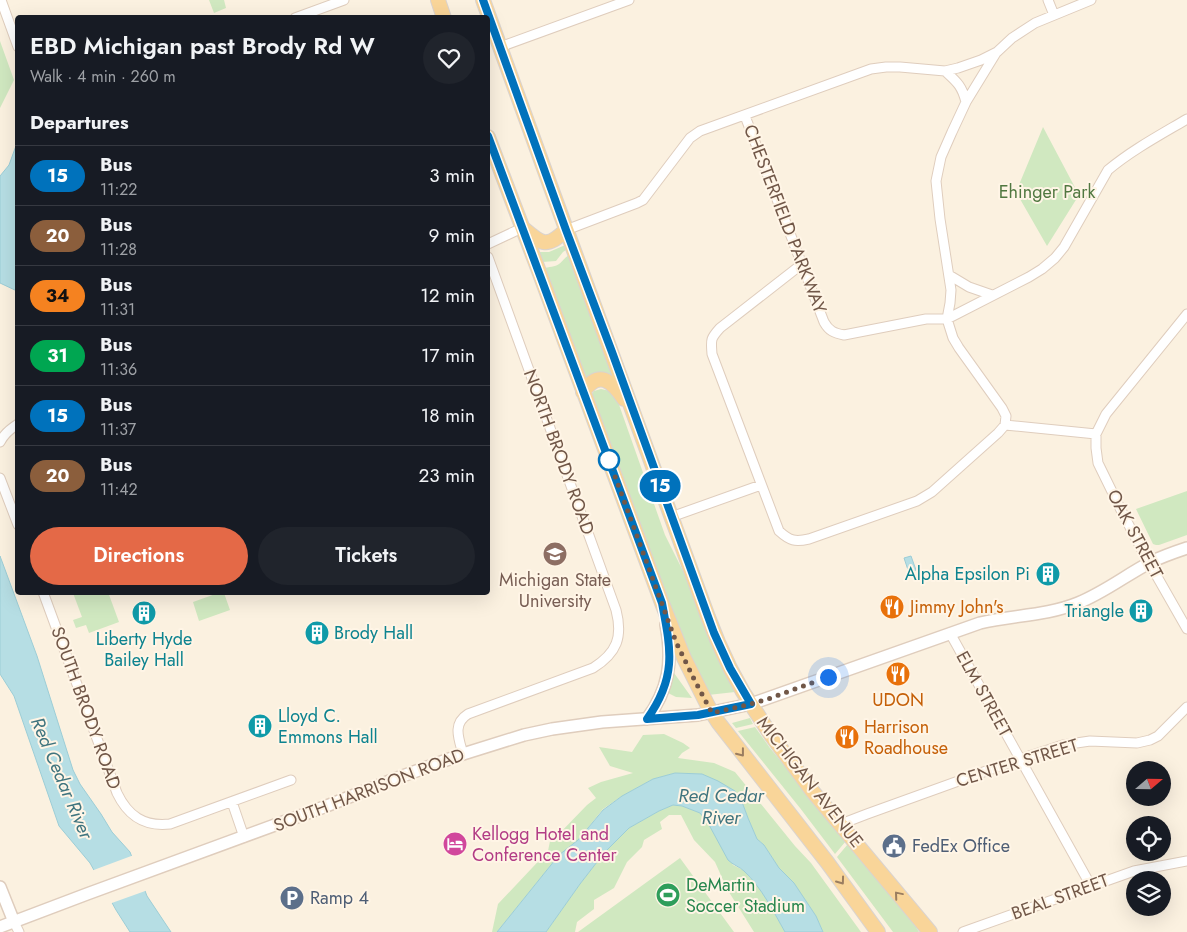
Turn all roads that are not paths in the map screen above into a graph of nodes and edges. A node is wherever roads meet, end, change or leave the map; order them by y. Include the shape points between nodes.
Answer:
1 (0, 0) edge
2 (344, 0) edge
3 (438, 0) edge
4 (483, 0) edge
5 (629, 0) edge
6 (1048, 0) edge
7 (1091, 0) edge
8 (1054, 14) junction
9 (303, 15) edge
10 (443, 15) edge
11 (488, 15) edge
12 (490, 19) edge
13 (15, 39) edge
14 (500, 47) junction
15 (997, 52) junction
16 (945, 71) junction
17 (966, 102) junction
18 (744, 116) junction
19 (1187, 119) edge
20 (490, 141) edge
21 (522, 228) junction
22 (566, 230) junction
23 (490, 243) edge
24 (490, 263) edge
25 (802, 264) junction
26 (949, 276) junction
27 (992, 295) junction
28 (1187, 314) edge
29 (947, 318) junction
30 (583, 392) junction
31 (635, 417) junction
32 (1005, 425) junction
33 (15, 426) edge
34 (1096, 434) junction
35 (2, 440) edge
36 (0, 478) edge
37 (762, 485) junction
38 (15, 517) edge
39 (671, 517) junction
40 (1187, 548) edge
41 (1149, 563) junction
42 (44, 595) edge
43 (662, 603) junction
44 (1187, 629) edge
45 (950, 633) junction
46 (751, 704) junction
47 (1187, 707) edge
48 (712, 713) junction
49 (647, 719) junction
50 (463, 754) junction
51 (1020, 759) junction
52 (291, 780) dead end
53 (232, 802) junction
54 (841, 824) junction
55 (244, 837) junction
56 (1187, 860) edge
57 (1091, 886) junction
58 (0, 887) edge
59 (0, 927) edge
60 (17, 927) edge
61 (878, 932) edge
62 (930, 932) edge
63 (963, 932) edge

1 - 13 street
2 - 9 street
3 - 10 main road
4 - 11 main road, MICHIGAN AVENUE
5 - 14 street
6 - 8 street
7 - 8 street
8 - 15 street via 1023,30
12 - 14 main road, MICHIGAN AVENUE
14 - 22 main road, MICHIGAN AVENUE
15 - 16 street
15 - 17 street
16 - 17 street via 963,91
16 - 18 street via 900,67 871,69
17 - 26 street via 941,157 936,181
18 - 22 street via 700,131 690,138 637,204
18 - 25 street, CHESTERFIELD PARKWAY
19 - 27 street, CHESTERFIELD PARKWAY via 1108,170 1072,235 1055,258 1029,277
20 - 21 main road, MICHIGAN AVENUE
21 - 22 main road via 537,240 547,243
21 - 23 street
21 - 30 main road, MICHIGAN AVENUE
22 - 31 main road, MICHIGAN AVENUE
24 - 50 street, NORTH BRODY ROAD via 616,610 620,630 609,656 593,668 463,717 458,728
25 - 29 street, CHESTERFIELD PARKWAY via 824,322 828,329 838,334
25 - 37 street via 720,328 711,342 712,354
26 - 27 street
26 - 29 street via 951,290
27 - 29 street, CHESTERFIELD PARKWAY
28 - 34 street via 1106,414
29 - 32 street via 959,348 1002,408 1006,416
30 - 31 main road via 593,382 610,382
30 - 43 main road, MICHIGAN AVENUE
31 - 39 main road, MICHIGAN AVENUE
32 - 34 street
32 - 37 street via 925,497 796,542 779,531
33 - 35 street
34 - 41 street, OAK STREET via 1098,463
36 - 38 street
37 - 39 street
39 - 46 main road, MICHIGAN AVENUE via 718,642
40 - 41 street, SOUTH HARRISON ROAD
41 - 44 street, OAK STREET
41 - 45 street, SOUTH HARRISON ROAD via 1107,590 1075,604 1047,612 995,619
42 - 53 street, SOUTH BRODY ROAD via 117,793 129,812 153,825 170,824
43 - 48 main road, MICHIGAN AVENUE via 684,658
43 - 49 street via 670,643 668,675 656,706
45 - 46 street, SOUTH HARRISON ROAD
45 - 51 street, ELM STREET
46 - 48 street, SOUTH HARRISON ROAD
46 - 54 main road, MICHIGAN AVENUE via 784,754
47 - 51 street, CENTER STREET via 1150,740 1073,743
48 - 49 street, SOUTH HARRISON ROAD
48 -> 61 main road, MICHIGAN AVENUE
49 - 50 street, SOUTH HARRISON ROAD via 552,729
50 - 55 street, SOUTH HARRISON ROAD
51 - 54 street, CENTER STREET
51 - 57 street, ELM STREET
52 - 53 street
53 - 55 street
62 -> 54 main road, MICHIGAN AVENUE
55 - 60 street, SOUTH HARRISON ROAD via 87,894
56 - 57 street, BEAL STREET via 1144,868
57 - 63 street, BEAL STREET
58 - 60 street
59 - 60 street, SOUTH HARRISON ROAD

